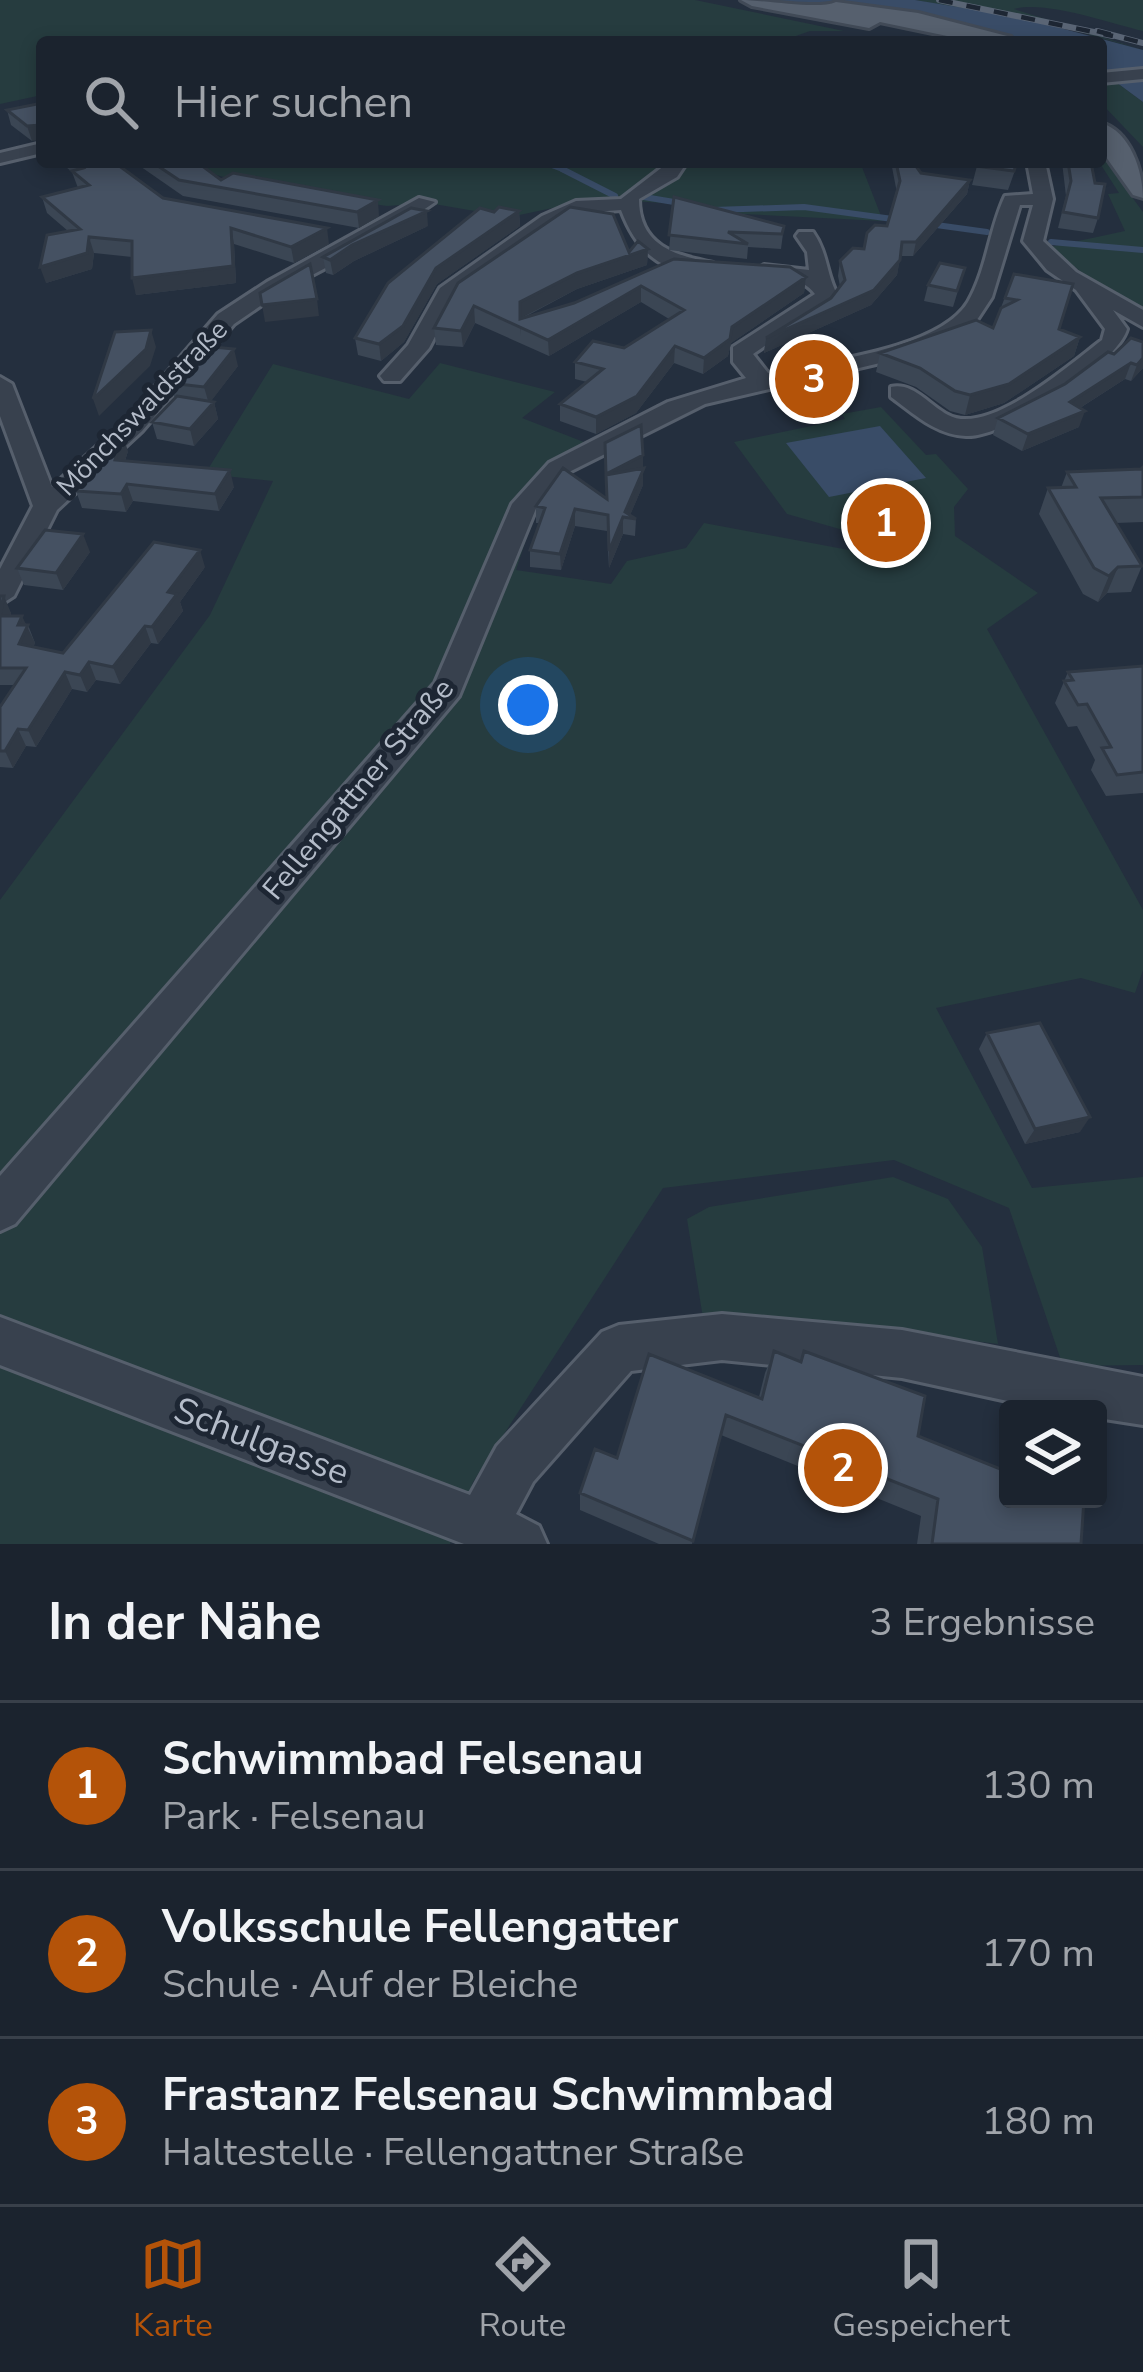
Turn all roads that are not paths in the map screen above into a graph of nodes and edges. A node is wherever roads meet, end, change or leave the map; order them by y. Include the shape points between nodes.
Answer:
1 (736, 0) edge
2 (771, 2) edge
3 (836, 9) junction
4 (871, 32) edge
5 (906, 36) edge
6 (915, 36) edge
7 (980, 36) edge
8 (1143, 74) edge
9 (1107, 77) edge
10 (1107, 118) edge
11 (1107, 139) edge
12 (36, 149) edge
13 (0, 158) edge
14 (1143, 161) edge
15 (674, 168) edge
16 (1037, 168) edge
17 (1143, 189) edge
18 (1044, 199) junction
19 (426, 202) dead end
20 (628, 204) junction
21 (319, 233) edge
22 (806, 236) dead end
23 (363, 240) junction
24 (1081, 282) junction
25 (821, 283) junction
26 (1143, 320) edge
27 (392, 376) dead end
28 (764, 381) junction
29 (0, 384) edge
30 (899, 392) dead end
31 (46, 506) junction
32 (0, 596) edge
33 (0, 1210) edge
34 (0, 1341) edge
35 (1143, 1401) edge
36 (502, 1534) edge

1 - 2 main road
2 - 3 main road
2 - 4 main road
2 - 5 main road via 868,20
3 - 4 main road
3 - 7 main road
4 - 6 main road via 909,27
8 - 9 street
10 - 14 main road
11 - 17 main road
12 - 13 street
15 - 20 street
16 - 18 street
18 - 24 street via 1033,241
18 - 28 street, Fellengattner Straße via 1012,200 967,320 874,357
19 - 23 street, Mönchswaldstraße
20 - 25 street via 660,269 793,273
20 - 27 street via 575,207 447,292 418,349
21 - 23 street
22 - 25 street via 818,252
23 - 31 street, Mönchswaldstraße via 298,269 224,321 160,397
24 - 26 street
24 - 30 street via 1116,329 1112,343 1021,408 972,430 953,427
25 - 28 street via 827,296 817,305 741,352
28 - 33 street, Fellengattner Straße via 713,393 558,467 538,486 448,688
29 - 31 street
31 - 32 street, Mönchswaldstraße
34 - 36 street, Schulgasse
35 - 36 street via 902,1354 722,1337 619,1349 515,1463

